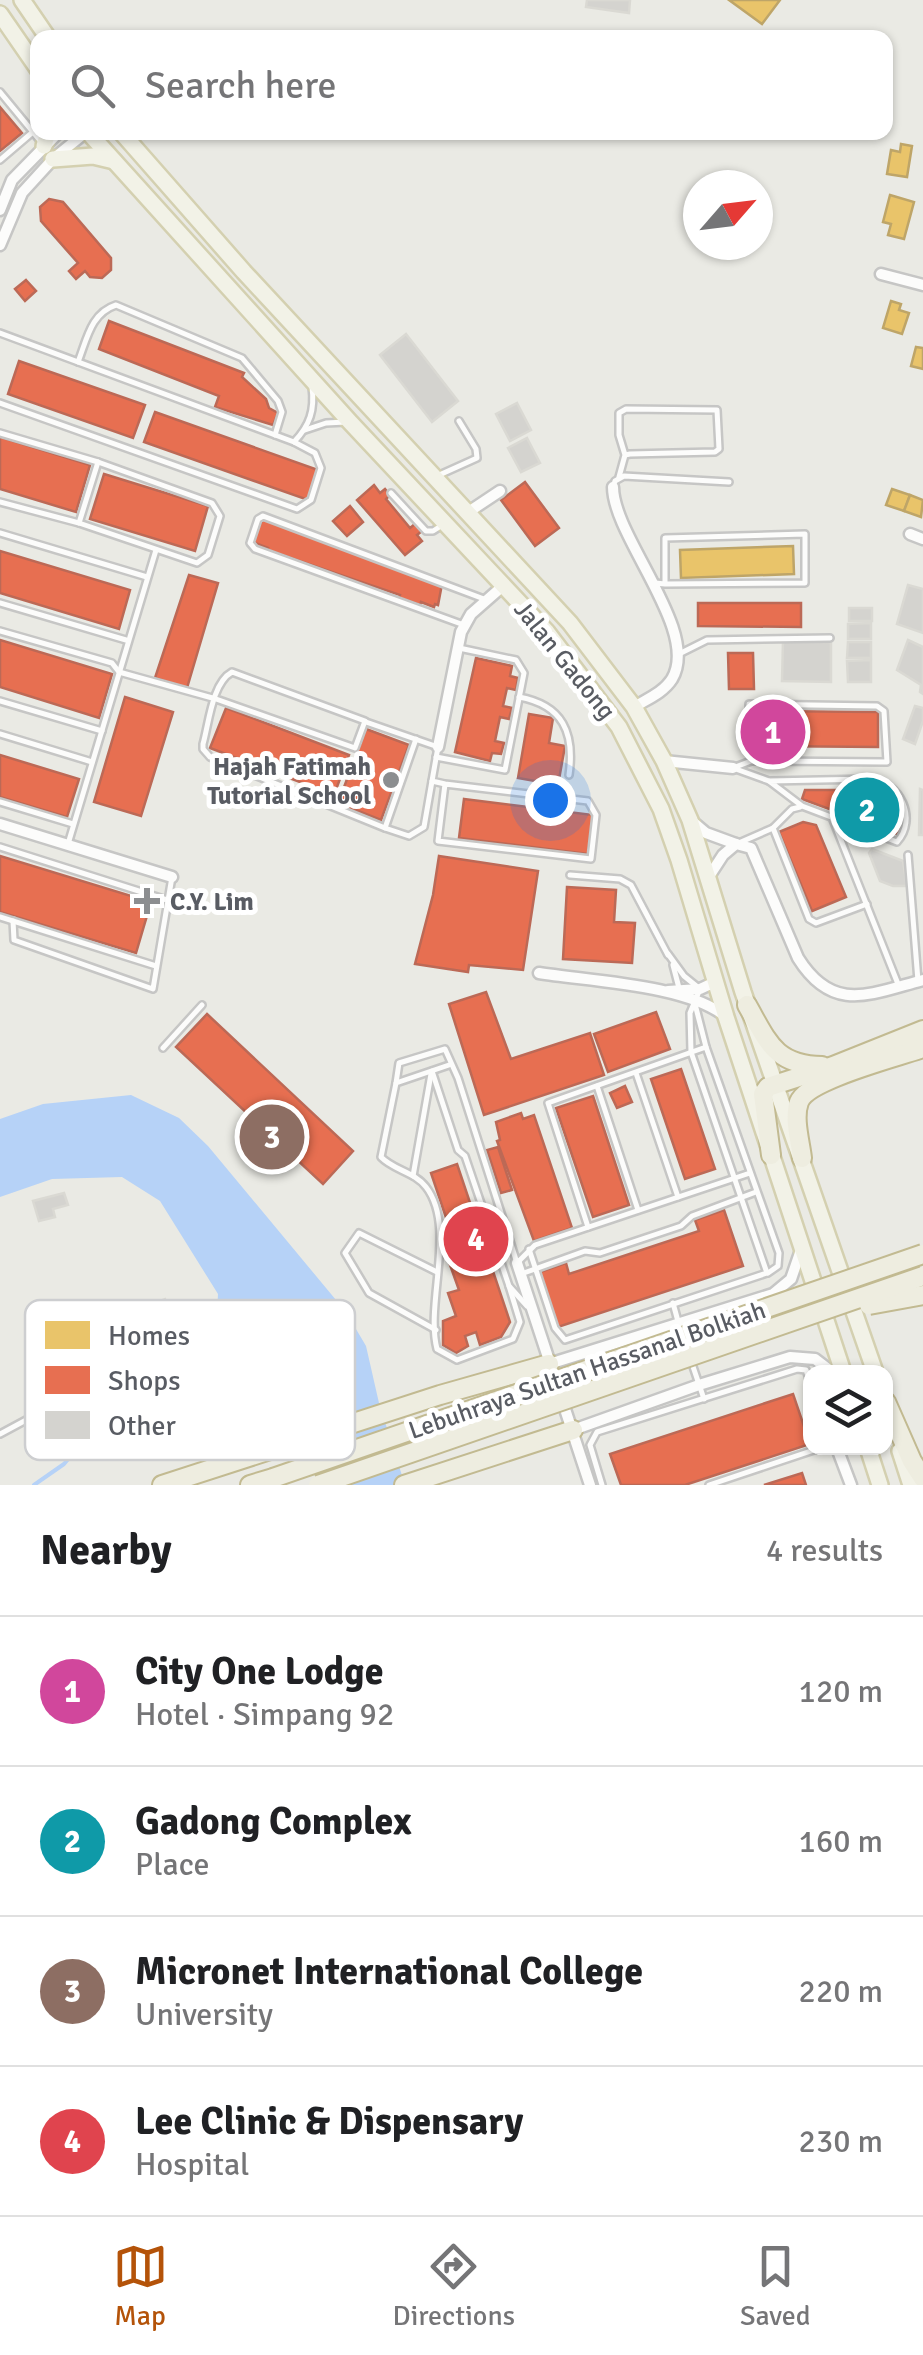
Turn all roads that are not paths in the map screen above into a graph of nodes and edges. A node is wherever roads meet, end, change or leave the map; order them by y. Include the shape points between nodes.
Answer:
1 (22, 0) edge
2 (0, 14) edge
3 (43, 30) edge
4 (30, 57) edge
5 (0, 92) edge
6 (30, 125) edge
7 (94, 140) edge
8 (129, 140) edge
9 (45, 142) edge
10 (0, 160) edge
11 (114, 161) junction
12 (0, 210) edge
13 (0, 245) edge
14 (244, 272) junction
15 (881, 274) dead end
16 (923, 285) edge
17 (244, 304) junction
18 (0, 333) edge
19 (78, 362) junction
20 (312, 379) junction
21 (0, 404) edge
22 (458, 420) dead end
23 (350, 422) junction
24 (305, 430) junction
25 (0, 433) edge
26 (275, 434) junction
27 (294, 442) junction
28 (625, 455) junction
29 (98, 462) junction
30 (434, 477) junction
31 (616, 482) junction
32 (729, 482) dead end
33 (500, 491) dead end
34 (391, 493) dead end
35 (0, 502) edge
36 (466, 512) junction
37 (79, 523) junction
38 (445, 523) junction
39 (0, 533) edge
40 (910, 534) dead end
41 (923, 539) edge
42 (156, 550) junction
43 (147, 576) junction
44 (660, 583) junction
45 (504, 585) junction
46 (486, 600) junction
47 (0, 602) edge
48 (464, 625) junction
49 (0, 631) edge
50 (830, 638) dead end
51 (127, 640) junction
52 (458, 648) junction
53 (677, 655) junction
54 (119, 672) junction
55 (216, 698) junction
56 (519, 698) junction
57 (0, 701) edge
58 (634, 707) junction
59 (365, 722) junction
60 (102, 731) junction
61 (0, 734) edge
62 (416, 739) junction
63 (437, 752) junction
64 (664, 761) junction
65 (92, 762) junction
66 (751, 762) junction
67 (732, 768) junction
68 (569, 775) dead end
69 (770, 781) junction
70 (432, 782) junction
71 (445, 784) junction
72 (0, 802) edge
73 (802, 806) junction
74 (690, 820) junction
75 (833, 820) junction
76 (0, 824) edge
77 (73, 824) junction
78 (385, 828) junction
79 (772, 828) junction
80 (737, 844) junction
81 (68, 845) junction
82 (0, 847) edge
83 (908, 855) dead end
84 (570, 876) dead end
85 (172, 877) joint
86 (708, 878) junction
87 (167, 900) junction
88 (866, 904) junction
89 (0, 918) edge
90 (13, 922) junction
91 (668, 954) junction
92 (156, 966) junction
93 (539, 973) dead end
94 (921, 981) edge
95 (708, 986) junction
96 (900, 987) junction
97 (673, 991) junction
98 (694, 1001) junction
99 (202, 1005) dead end
100 (747, 1006) junction
101 (726, 1017) junction
102 (923, 1030) edge
103 (706, 1047) junction
104 (163, 1048) dead end
105 (923, 1048) edge
106 (691, 1052) junction
107 (450, 1065) junction
108 (833, 1066) junction
109 (432, 1071) junction
110 (636, 1072) junction
111 (396, 1083) junction
112 (775, 1084) junction
113 (597, 1086) junction
114 (772, 1155) junction
115 (802, 1158) junction
116 (750, 1173) junction
117 (412, 1176) junction
118 (734, 1179) junction
119 (757, 1192) junction
120 (678, 1197) junction
121 (740, 1198) junction
122 (638, 1210) junction
123 (588, 1227) junction
124 (529, 1249) junction
125 (802, 1249) junction
126 (923, 1254) edge
127 (519, 1268) junction
128 (536, 1268) junction
129 (437, 1272) junction
130 (767, 1273) junction
131 (923, 1276) edge
132 (509, 1286) junction
133 (923, 1295) edge
134 (673, 1303) junction
135 (532, 1311) junction
136 (808, 1317) junction
137 (679, 1326) junction
138 (436, 1330) junction
139 (549, 1364) junction
140 (823, 1365) edge
141 (840, 1365) edge
142 (873, 1365) edge
143 (803, 1370) edge
144 (699, 1385) junction
145 (704, 1399) junction
146 (893, 1419) edge
147 (25, 1421) edge
148 (355, 1423) edge
149 (893, 1426) edge
150 (573, 1430) junction
151 (0, 1434) edge
152 (355, 1449) edge
153 (803, 1454) edge
154 (839, 1455) edge
155 (870, 1455) edge
156 (240, 1460) edge
157 (324, 1460) edge
158 (923, 1478) edge
159 (162, 1485) edge
160 (250, 1485) edge
161 (318, 1485) edge
162 (404, 1485) edge
163 (590, 1485) edge
164 (602, 1485) edge
165 (709, 1485) edge
166 (850, 1485) edge
167 (880, 1485) edge
168 (911, 1485) edge

1 - 3 main road
2 - 4 main road
5 - 6 lane
7 - 11 main road, Jalan Gadong
8 - 14 main road, Jalan Gadong
9 - 10 lane
9 - 11 main road
9 - 12 street via 12,180
9 - 13 street
11 - 17 main road, Jalan Gadong
14 - 17 main road
14 - 30 main road, Jalan Gadong
15 - 16 street
17 - 20 main road, Jalan Gadong
18 - 19 lane
19 - 26 lane
19 - 26 lane via 96,317 116,305 242,358 278,401
20 - 23 main road, Jalan Gadong
20 - 24 lane via 315,408
21 - 27 lane via 297,509 311,500 321,468 315,454
22 - 30 lane via 477,458
23 - 24 lane
23 - 38 main road, Jalan Gadong
24 - 27 lane
25 - 29 lane
26 - 27 lane
28 - 28 lane via 715,452 718,410 626,409 618,413
28 - 31 lane
29 - 37 lane
29 - 42 lane via 218,508 204,561
30 - 36 main road, Jalan Gadong
31 - 32 lane
31 - 44 street via 618,516
33 - 36 street
34 - 38 lane via 426,532
35 - 37 lane
36 - 58 main road, Jalan Gadong via 570,622
37 - 42 lane
38 - 45 main road, Jalan Gadong
39 - 43 lane
40 - 41 street
42 - 43 lane
43 - 51 lane
44 - 44 lane via 805,583 805,534 665,538
44 - 53 street
45 - 46 street
45 - 95 main road, Jalan Gadong via 570,658 626,741 661,809
46 - 48 street
46 - 48 lane via 258,518 250,543 255,549
47 - 51 lane
48 - 52 street
49 - 54 lane via 112,663
50 - 53 lane via 707,640
51 - 54 lane
52 - 56 lane via 516,660 524,672
52 - 63 street
53 - 58 street via 671,680
54 - 55 lane
54 - 60 lane
55 - 59 lane via 222,679 235,672
55 - 59 lane via 355,748
55 - 78 lane via 206,754
56 - 63 lane via 505,770
56 - 68 lane via 547,704 565,728 572,745
57 - 60 lane
58 - 64 main road, Jalan Gadong
59 - 62 lane
60 - 65 lane
61 - 65 lane
62 - 63 lane
62 - 78 lane
63 - 70 lane
64 - 67 street
64 - 74 main road, Jalan Gadong
65 - 77 lane
66 - 66 lane via 887,762 884,711 749,704
66 - 67 lane
67 - 69 lane
69 - 73 lane
69 - 75 lane via 880,780 898,791 906,824 897,842
70 - 71 lane
70 - 78 lane via 420,831 408,836
71 - 71 lane via 438,840 591,859 596,815 588,800
72 - 77 lane
73 - 75 lane
73 - 79 lane
74 - 80 street via 706,834
74 - 86 main road, Jalan Gadong
75 - 88 lane
76 - 81 street
77 - 81 lane
79 - 80 lane
79 - 88 lane via 809,919 816,923
80 - 86 street
80 - 96 street via 756,853 798,958 818,984 859,997
81 - 85 street
82 - 87 lane
83 - 94 lane
84 - 91 lane via 631,885
85 - 87 lane
86 - 100 main road, Jalan Gadong
87 - 92 lane
88 - 96 lane
89 - 90 lane
90 - 92 lane
90 - 92 lane via 14,940 153,989
91 - 95 lane via 684,976
91 - 97 lane
93 - 97 street
94 - 96 street
95 - 97 street
95 - 98 lane
95 - 101 main road, Jalan Gadong
97 - 98 street
98 - 101 street
98 - 103 lane
98 - 106 lane
99 - 104 lane
100 - 108 highway via 781,1057
100 - 112 main road, Jalan Gadong
101 - 114 main road, Jalan Gadong
102 - 108 highway
103 - 106 lane
103 - 116 lane
105 - 115 highway via 804,1095 797,1115
106 - 110 lane
106 - 118 lane
107 - 109 lane
107 - 111 lane via 444,1049 400,1063
107 - 127 lane
108 - 112 highway
109 - 111 lane
109 - 117 lane
109 - 132 lane
110 - 113 lane
110 - 120 lane
111 - 117 lane via 381,1157
112 - 114 highway via 763,1094
112 - 115 main road, Jalan Gadong
113 - 122 lane
113 - 123 lane via 548,1103
114 - 125 main road, Jalan Gadong
115 - 142 main road, Jalan Gadong
116 - 118 lane
116 - 119 lane
117 - 129 lane via 426,1187 438,1218
118 - 120 lane
118 - 121 lane
119 - 121 lane
119 - 130 lane via 780,1260
120 - 122 lane
121 - 128 lane via 682,1226
121 - 130 lane
122 - 123 lane
123 - 124 lane
124 - 127 lane
124 - 128 lane
125 - 137 street via 784,1288
125 - 141 main road, Jalan Gadong
126 - 152 highway, Lebuhraya Sultan Hassanal Bolkiah, bridge
127 - 128 lane
127 - 135 street
128 - 134 lane via 565,1340
129 - 138 lane
129 - 138 lane via 359,1233 345,1253 368,1294
130 - 134 lane
131 - 136 highway, Lebuhraya Sultan Hassanal Bolkiah, bridge
132 - 135 lane
132 - 138 lane via 520,1322 508,1344 457,1360 437,1349
133 - 136 highway, bridge
134 - 137 lane
135 - 139 street
136 - 161 highway, Lebuhraya Sultan Hassanal Bolkiah, bridge
137 - 139 street
137 - 144 lane
139 - 148 highway
139 - 150 street
140 - 144 street via 790,1358
143 - 145 lane
144 - 145 lane
144 - 150 street
145 - 164 lane via 597,1432 590,1444
146 - 158 highway
147 - 151 lane
149 - 168 main road
150 - 162 highway
150 - 163 street
153 - 165 lane
154 - 166 street
155 - 167 main road
156 - 159 highway
157 - 160 highway, Lebuhraya Sultan Hassanal Bolkiah, bridge

